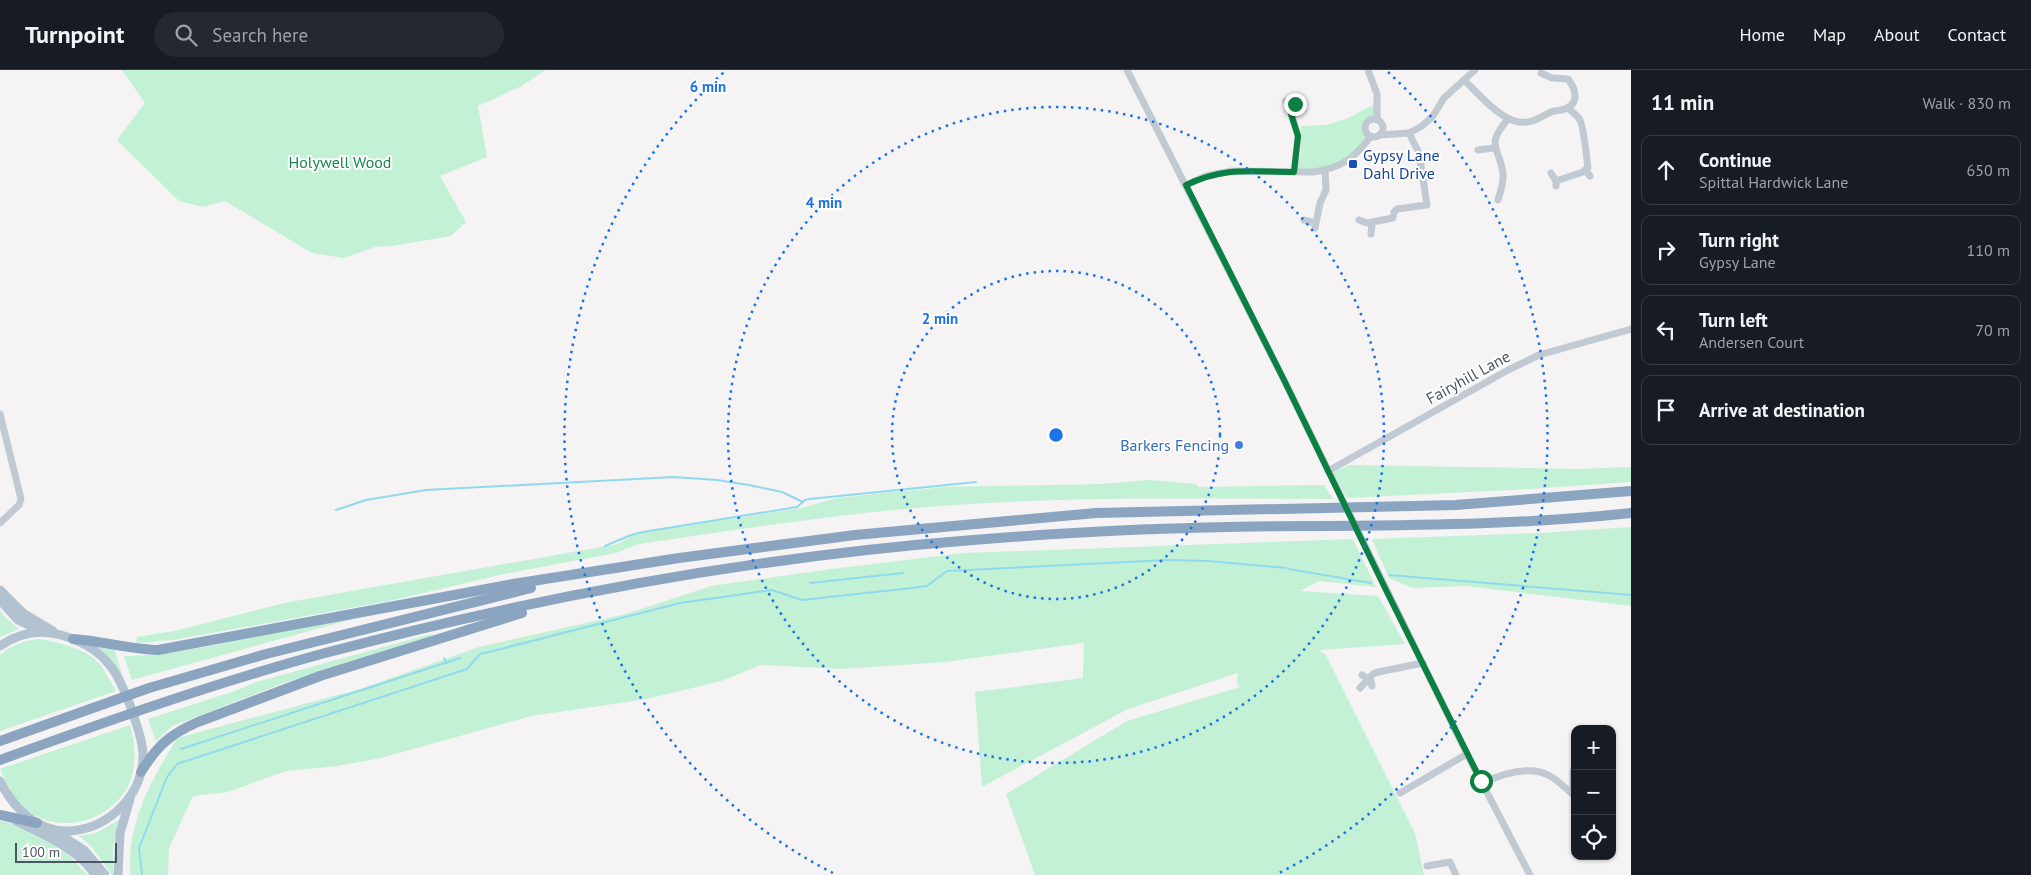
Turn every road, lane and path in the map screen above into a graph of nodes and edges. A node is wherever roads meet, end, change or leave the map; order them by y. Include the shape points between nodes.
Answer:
1 (1127, 70) edge
2 (1369, 70) edge
3 (1475, 70) edge
4 (1540, 74) edge
5 (1464, 80) junction
6 (1286, 101) dead end
7 (1568, 108) junction
8 (1508, 119) junction
9 (1374, 120) junction
10 (1381, 132) junction
11 (1409, 133) junction
12 (1370, 136) junction
13 (1494, 148) junction
14 (1478, 150) dead end
15 (1325, 170) junction
16 (1585, 170) junction
17 (1294, 172) junction
18 (1551, 173) dead end
19 (1590, 176) dead end
20 (1186, 185) junction
21 (1498, 200) dead end
22 (1304, 220) dead end
23 (1359, 220) dead end
24 (1372, 223) junction
25 (1371, 234) dead end
26 (1631, 329) edge
27 (0, 414) edge
28 (1328, 471) junction
29 (1631, 491) edge
30 (1630, 513) edge
31 (0, 522) edge
32 (593, 573) junction
33 (0, 590) edge
34 (592, 592) junction
35 (0, 600) edge
36 (43, 631) junction
37 (58, 635) junction
38 (73, 639) junction
39 (0, 646) edge
40 (1423, 663) junction
41 (1360, 688) dead end
42 (2, 740) edge
43 (1467, 754) junction
44 (0, 760) edge
45 (141, 772) junction
46 (0, 781) edge
47 (1482, 783) junction
48 (133, 792) junction
49 (1400, 792) dead end
50 (1571, 793) edge
51 (3, 815) edge
52 (37, 823) junction
53 (52, 829) junction
54 (1427, 866) dead end
55 (1529, 873) edge
56 (95, 875) edge
57 (105, 875) edge
58 (118, 875) edge
59 (1456, 875) edge

1 - 20 street
2 - 9 street via 1375,86
3 - 5 street
4 - 7 street via 1568,79 1576,94
5 - 8 street
5 - 11 street via 1444,98 1433,116
6 - 17 street via 1294,106 1291,118 1298,136
7 - 8 street via 1553,111 1534,121
7 - 16 street via 1583,128 1588,168
8 - 13 street via 1499,129
9 - 10 street via 1381,123
9 - 12 street via 1365,127
10 - 11 street
10 - 12 street
11 - 24 street via 1419,154 1426,205 1397,209 1393,218
12 - 15 street via 1353,157
13 - 14 street
13 - 21 street via 1503,174
15 - 17 street
15 - 22 street via 1326,190 1315,226
16 - 18 street via 1556,184
16 - 19 street
17 - 20 street via 1225,172
20 - 28 street
23 - 24 street
24 - 25 street
26 - 28 street, Fairyhill Lane via 1539,355
27 - 31 street via 21,499 19,505
28 - 40 street
29 - 32 highway via 1456,505 1096,513 761,546
30 - 34 highway via 1493,523 1114,531 971,540 758,565
32 - 38 highway via 513,584 158,650
32 - 42 highway via 275,651 149,688
33 - 37 main road via 23,613
34 - 44 highway via 324,653 105,722
34 - 45 highway via 320,676 180,729 154,752
35 - 36 main road via 18,620
36 - 37 main road
36 - 39 main road via 18,636
37 - 38 main road
38 - 45 main road via 100,655 119,679 139,730 143,753
40 - 41 street via 1378,672
40 - 43 street
43 - 47 street
43 - 49 street
45 - 48 main road
46 - 52 main road via 17,808
47 - 50 street via 1508,773 1537,771 1550,776
47 - 55 street
48 - 53 main road via 105,821 80,830
48 - 58 main road via 120,833
51 - 52 highway
51 - 56 main road via 72,851
52 - 53 main road
53 - 57 main road via 84,850
54 - 59 street via 1450,859

